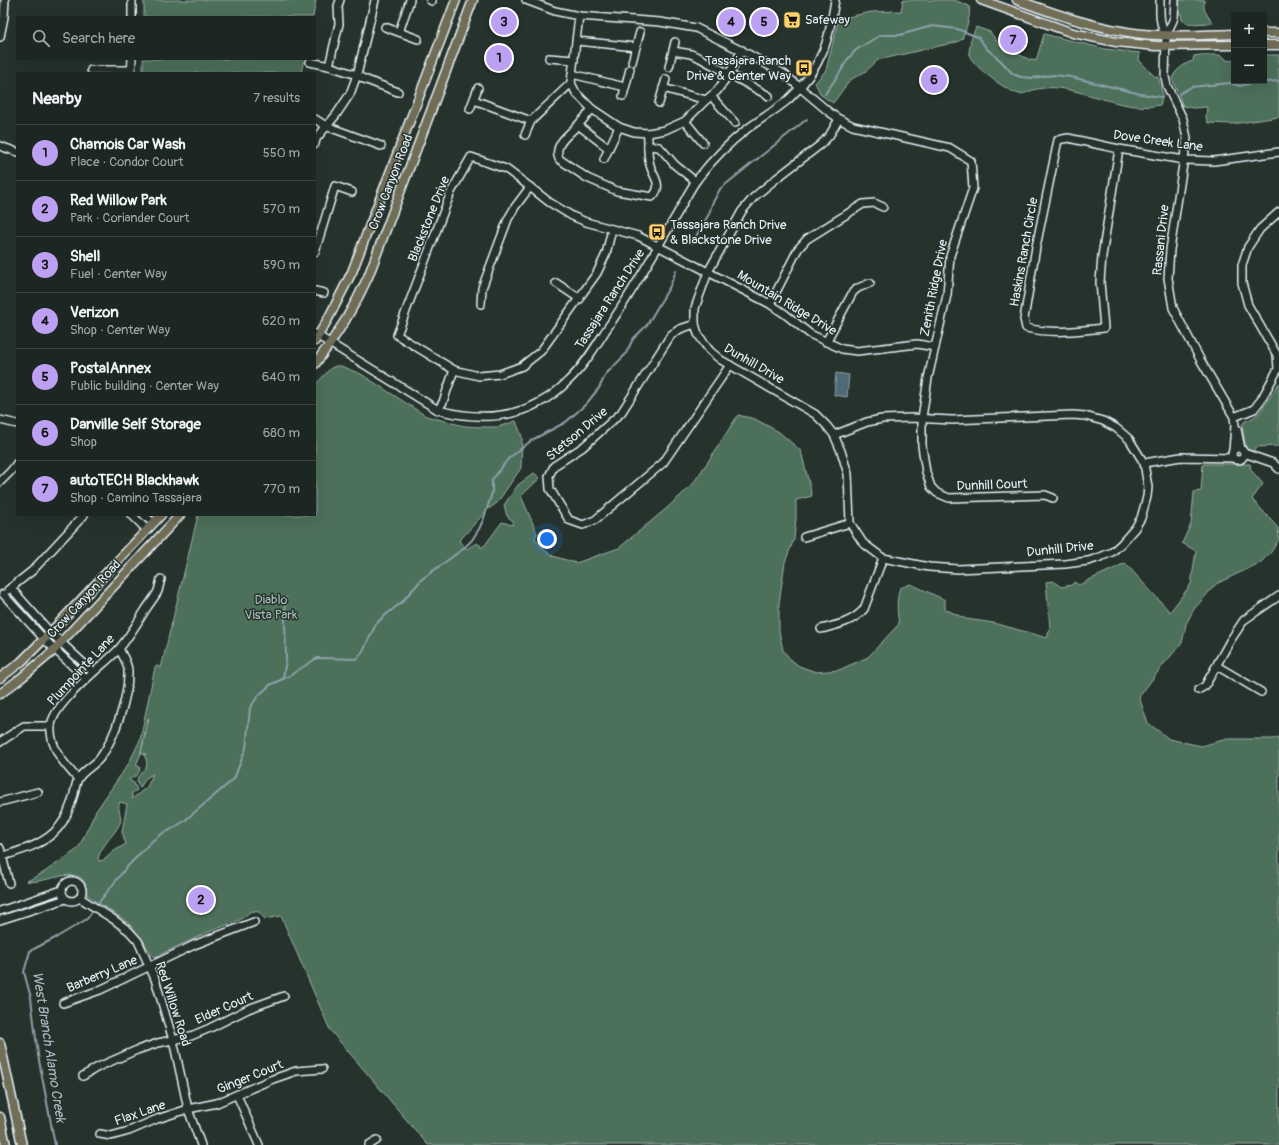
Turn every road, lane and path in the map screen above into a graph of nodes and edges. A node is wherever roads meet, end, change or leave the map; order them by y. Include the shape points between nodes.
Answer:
1 (5, 0) edge
2 (132, 0) edge
3 (340, 0) edge
4 (375, 0) edge
5 (410, 0) edge
6 (456, 0) edge
7 (473, 0) edge
8 (526, 0) edge
9 (835, 0) edge
10 (981, 0) edge
11 (1017, 0) edge
12 (1160, 0) edge
13 (1164, 0) edge
14 (1171, 0) edge
15 (1175, 0) edge
16 (132, 16) edge
17 (579, 16) junction
18 (1172, 24) junction
19 (385, 28) dead end
20 (1161, 28) junction
21 (399, 32) junction
22 (640, 32) dead end
23 (1279, 33) edge
24 (1231, 34) edge
25 (1267, 34) edge
26 (1166, 36) junction
27 (0, 37) edge
28 (418, 39) dead end
29 (577, 41) junction
30 (675, 42) dead end
31 (1231, 45) edge
32 (1267, 45) edge
33 (1279, 45) edge
34 (1166, 46) junction
35 (636, 47) junction
36 (742, 50) junction
37 (673, 51) junction
38 (549, 58) dead end
39 (132, 60) edge
40 (574, 60) junction
41 (310, 62) dead end
42 (329, 66) junction
43 (669, 67) dead end
44 (91, 70) dead end
45 (132, 71) edge
46 (357, 74) junction
47 (572, 74) junction
48 (729, 74) junction
49 (666, 79) dead end
50 (571, 83) junction
51 (625, 87) junction
52 (478, 88) dead end
53 (663, 88) junction
54 (800, 88) junction
55 (398, 92) dead end
56 (623, 96) dead end
57 (769, 96) dead end
58 (708, 98) junction
59 (474, 100) junction
60 (659, 103) dead end
61 (470, 109) dead end
62 (592, 109) junction
63 (839, 119) junction
64 (316, 120) edge
65 (531, 121) junction
66 (685, 121) junction
67 (735, 122) dead end
68 (578, 125) junction
69 (326, 126) junction
70 (619, 127) junction
71 (648, 133) junction
72 (525, 134) dead end
73 (316, 139) edge
74 (1058, 140) joint
75 (703, 143) dead end
76 (0, 146) edge
77 (381, 146) dead end
78 (648, 146) junction
79 (608, 148) junction
80 (1119, 149) junction
81 (16, 152) edge
82 (1279, 152) edge
83 (604, 159) dead end
84 (1184, 160) junction
85 (695, 181) junction
86 (530, 187) junction
87 (352, 192) dead end
88 (883, 207) dead end
89 (1279, 212) edge
90 (612, 229) junction
91 (658, 247) junction
92 (316, 249) edge
93 (708, 272) junction
94 (556, 283) dead end
95 (870, 283) dead end
96 (316, 291) edge
97 (324, 293) dead end
98 (580, 299) junction
99 (481, 304) dead end
100 (770, 304) junction
101 (695, 324) junction
102 (316, 337) edge
103 (826, 342) junction
104 (330, 344) junction
105 (935, 347) junction
106 (316, 363) edge
107 (730, 366) junction
108 (454, 370) junction
109 (438, 410) junction
110 (1234, 417) junction
111 (922, 418) junction
112 (0, 420) edge
113 (16, 424) edge
114 (1235, 425) junction
115 (834, 435) junction
116 (1233, 454) junction
117 (1242, 454) junction
118 (1144, 463) junction
119 (16, 464) edge
120 (1279, 469) edge
121 (0, 482) edge
122 (1053, 498) dead end
123 (83, 516) edge
124 (133, 516) edge
125 (145, 516) edge
126 (160, 516) edge
127 (179, 516) edge
128 (153, 523) junction
129 (850, 523) junction
130 (146, 530) junction
131 (804, 537) dead end
132 (883, 558) junction
133 (161, 579) dead end
134 (11, 588) junction
135 (2, 595) edge
136 (1279, 596) edge
137 (821, 629) dead end
138 (51, 633) junction
139 (44, 639) junction
140 (61, 642) junction
141 (54, 649) junction
142 (119, 649) junction
143 (1217, 666) junction
144 (92, 672) junction
145 (0, 678) edge
146 (86, 679) junction
147 (1198, 690) dead end
148 (1261, 692) dead end
149 (0, 694) edge
150 (51, 726) junction
151 (0, 742) edge
152 (78, 779) junction
153 (38, 792) dead end
154 (0, 802) edge
155 (0, 848) edge
156 (3, 856) junction
157 (9, 883) dead end
158 (62, 890) junction
159 (66, 899) junction
160 (83, 900) junction
161 (0, 911) edge
162 (0, 920) edge
163 (254, 922) dead end
164 (149, 967) junction
165 (284, 996) dead end
166 (63, 1003) dead end
167 (173, 1040) junction
168 (0, 1043) edge
169 (322, 1069) dead end
170 (83, 1076) dead end
171 (237, 1095) junction
172 (188, 1110) junction
173 (0, 1117) edge
174 (100, 1134) dead end
175 (377, 1140) dead end
176 (6, 1145) edge
177 (22, 1145) edge
178 (200, 1145) edge
179 (259, 1145) edge
180 (369, 1145) edge

1 - 27 street
2 - 16 street
3 - 42 street via 339,24
4 - 46 street
5 - 21 street
6 - 102 main road, Crow Canyon Road via 352,272
7 - 104 main road, Crow Canyon Road via 368,277 357,301
8 - 17 street, Zenith Ridge Drive
9 - 54 street, Tassajara Ranch Drive via 824,50
10 - 34 main road via 1073,33 1116,42
11 - 26 main road via 1083,23 1140,34
12 - 20 street
13 - 20 street
14 - 18 street
15 - 18 street
17 - 29 street
17 - 36 street, Zenith Ridge Drive via 660,22 696,28
18 - 26 street
19 - 21 street
20 - 26 street
21 - 28 street
22 - 35 street
23 - 25 main road
24 - 26 main road
26 - 34 street, Rassani Drive
29 - 35 street
29 - 40 street
30 - 37 street
31 - 34 main road
32 - 33 main road
34 - 84 street, Rassani Drive via 1167,86 1185,125 1187,138
35 - 51 street
36 - 48 street
36 - 54 street, Zenith Ridge Drive via 784,74
37 - 43 street
37 - 48 street via 691,54
38 - 40 street
39 - 45 street
40 - 47 street
41 - 42 street
42 - 46 street
44 - 45 street
46 - 55 street
46 - 69 street via 350,94
47 - 50 street
47 - 51 street
48 - 57 street
48 - 58 street via 718,91
49 - 53 street
50 - 62 street via 576,93
50 - 65 street
51 - 56 street
52 - 59 street
53 - 58 street
53 - 60 street
54 - 63 street, Zenith Ridge Drive
54 - 85 street, Tassajara Ranch Drive via 729,144
58 - 66 street
58 - 67 street
59 - 61 street
59 - 65 street
62 - 68 street
62 - 70 street
63 - 93 street, Dunhill Drive via 820,145 754,197 742,211
63 - 105 street, Zenith Ridge Drive via 853,126 950,148 971,161 973,188 950,256 947,295
64 - 69 street
65 - 72 street
66 - 71 street via 665,130
66 - 75 street
68 - 78 street via 558,146 558,159 586,178 617,191 652,197 656,194 658,186 650,166
68 - 79 street
69 - 73 street
69 - 77 street
70 - 71 street
70 - 79 street
71 - 78 street
74 - 80 street, Dove Creek Lane via 1068,138
74 - 80 street, Haskins Ranch Circle via 1024,319 1026,328 1038,331 1104,328 1100,282 1102,256
76 - 81 street
78 - 85 street via 664,151 675,165
79 - 83 street
80 - 84 street, Dove Creek Lane
82 - 84 street, Dove Creek Lane via 1214,161
84 - 110 street, Rassani Drive via 1170,250 1168,278 1173,308
85 - 91 street, Tassajara Ranch Drive
86 - 90 street, Blackstone Drive via 572,216
86 - 99 street via 508,219 482,288
86 - 108 street, Blackstone Drive via 506,169 471,157 451,192 397,335
87 - 92 street via 335,186
88 - 100 street via 874,203 864,204 807,239 798,249
89 - 110 street via 1260,229 1248,247 1242,265 1242,283 1248,305 1277,355 1278,369 1262,400 1254,409
90 - 91 street, Blackstone Drive via 638,236
90 - 98 street, Blackstone Drive via 606,254
91 - 93 street, Mountain Ridge Drive
91 - 109 street, Tassajara Ranch Drive via 638,283 585,361 555,393 513,413 471,417
93 - 100 street, Mountain Ridge Drive
93 - 101 street, Dunhill Drive via 695,308
94 - 98 street
95 - 103 street via 853,292
96 - 97 street
98 - 108 street, Blackstone Drive via 542,351 522,366 500,374 478,376
100 - 103 street, Mountain Ridge Drive via 810,334
101 - 107 street, Dunhill Drive via 698,334 710,351
101 - 107 street, Stetson Drive via 671,335 620,413 583,447 554,466 548,476 550,489 569,520 583,525 595,520 663,463
102 - 104 street, Tassajara Ranch Drive
103 - 105 street, Mountain Ridge Drive via 842,349 857,351 917,344
104 - 106 main road, Crow Canyon Road
104 - 109 street, Tassajara Ranch Drive
105 - 111 street, Zenith Ridge Drive
107 - 115 street, Dunhill Drive via 815,414
108 - 109 street
110 - 114 street, Rassani Drive
111 - 115 street, Dunhill Drive via 882,419
111 - 118 street, Dunhill Drive via 952,420 1085,416 1116,428 1129,439
111 - 122 street, Dunhill Court via 922,446 926,472 931,487 938,493 949,498 1045,495
112 - 113 street
114 - 116 street, Rassani Drive
114 - 117 street, Rassani Drive
115 - 129 street, Dunhill Drive via 842,451 848,474
116 - 117 street via 1237,460
116 - 117 street via 1236,448
116 - 118 street via 1206,458 1181,457
117 - 120 street via 1273,463
118 - 132 street, Dunhill Drive via 1148,487 1141,518 1121,544 1112,552 1098,558 1065,564 958,569 929,567
119 - 121 street
123 - 134 street via 32,571
124 - 130 street
125 - 128 street
126 - 128 main road, Crow Canyon Road
127 - 140 main road, Crow Canyon Road
128 - 130 main road, Crow Canyon Road
129 - 131 street
129 - 132 street, Dunhill Drive via 863,543
130 - 138 main road, Crow Canyon Road
132 - 137 street via 864,609 845,622
133 - 142 street, Plumpointe Lane via 158,591
134 - 135 street
134 - 138 street
135 - 139 street
136 - 143 street via 1244,620
138 - 139 main road, Crow Canyon Road
138 - 140 street
139 - 141 street
139 - 145 main road, Crow Canyon Road
140 - 141 main road, Crow Canyon Road
140 - 144 street
141 - 146 street
141 - 149 main road, Crow Canyon Road
142 - 144 street, Plumpointe Lane
142 - 152 street via 127,663 128,671 119,720 99,759
143 - 147 street via 1205,686
143 - 148 street
144 - 146 street, Plumpointe Lane
146 - 150 street, Plumpointe Lane via 62,705
150 - 151 street via 24,726
150 - 152 street, Plumpointe Lane via 57,752
152 - 156 street via 71,806 59,827 46,839 31,847
153 - 154 street
155 - 156 street
156 - 157 street
158 - 159 street
158 - 160 street via 67,882 76,882 82,888
158 - 161 street
159 - 160 street via 73,902
159 - 162 street
160 - 164 street, Red Willow Road via 129,931 138,941
163 - 164 street, Barberry Lane via 194,945
164 - 166 street, Barberry Lane via 100,990
164 - 167 street, Red Willow Road
165 - 167 street, Elder Court via 248,1009 191,1036
167 - 170 street, Elder Court via 136,1050
167 - 172 street, Red Willow Road
168 - 177 main road
169 - 171 street, Ginger Court via 296,1071
171 - 172 street, Ginger Court via 217,1104
171 - 179 street
172 - 174 street, Flax Lane via 111,1136
172 - 178 street, Red Willow Road
173 - 176 main road
175 - 180 street

